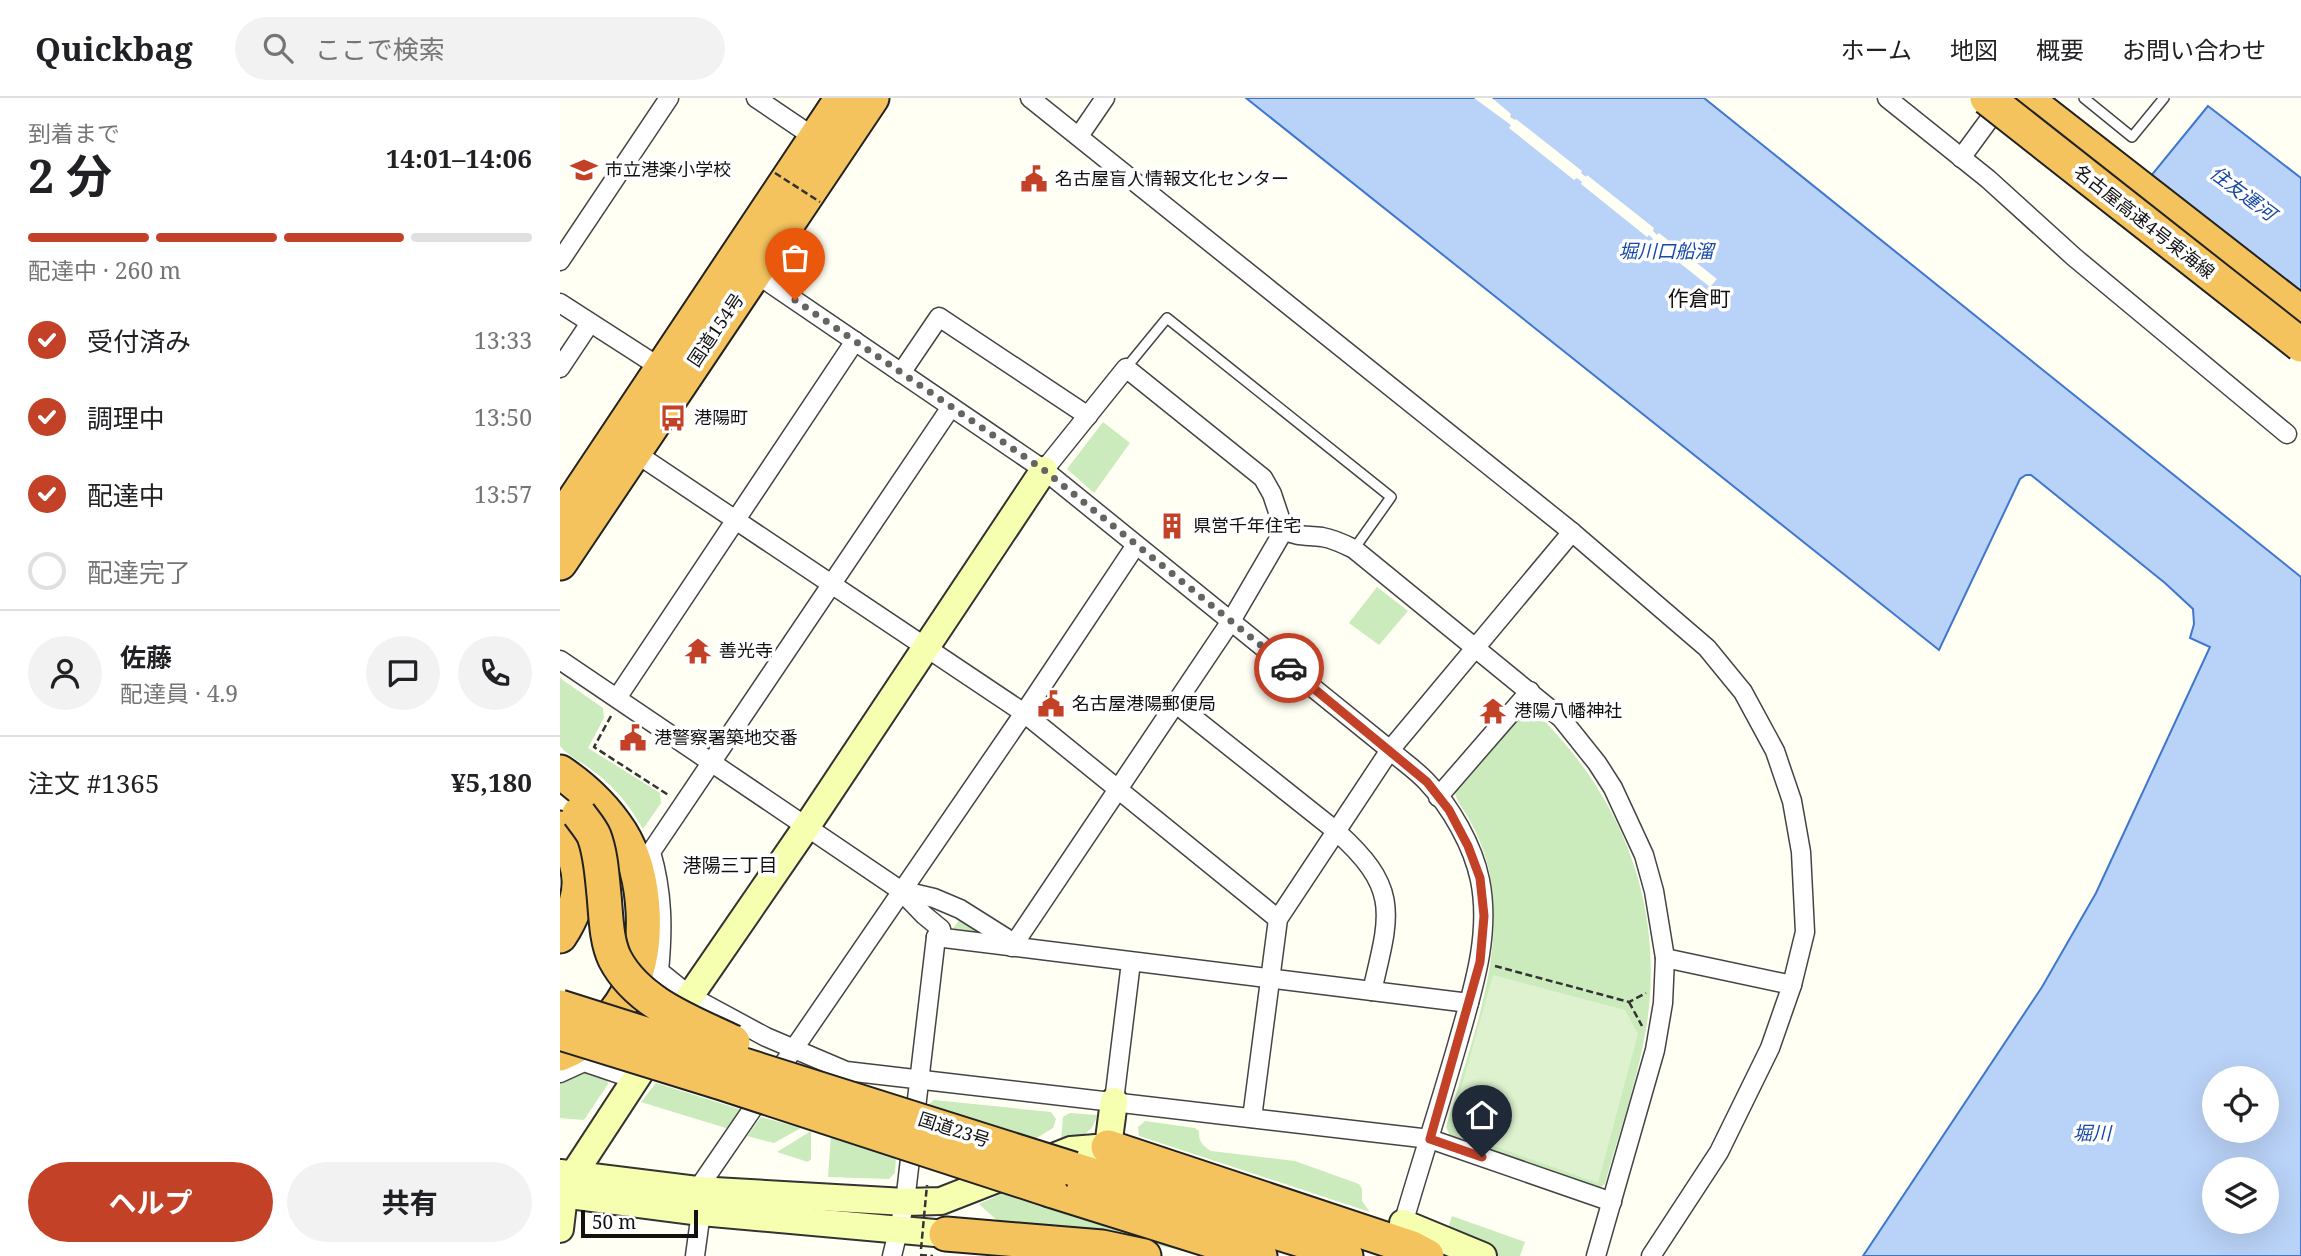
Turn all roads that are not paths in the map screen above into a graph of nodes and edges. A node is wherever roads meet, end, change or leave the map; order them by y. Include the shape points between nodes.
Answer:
1 (669, 98) edge
2 (756, 98) edge
3 (842, 98) edge
4 (872, 98) edge
5 (1030, 98) edge
6 (1105, 98) edge
7 (1887, 98) edge
8 (2025, 98) edge
9 (2084, 98) edge
10 (2164, 98) edge
11 (1986, 103) edge
12 (1079, 136) junction
13 (815, 138) junction
14 (1961, 158) junction
15 (560, 261) edge
16 (744, 266) junction
17 (560, 303) edge
18 (2301, 313) edge
19 (590, 323) junction
20 (2301, 331) edge
21 (855, 341) junction
22 (2301, 345) edge
23 (560, 368) edge
24 (661, 368) junction
25 (1126, 368) junction
26 (901, 373) junction
27 (951, 407) junction
28 (1088, 416) junction
29 (2287, 434) dead end
30 (634, 452) junction
31 (1044, 470) junction
32 (736, 520) junction
33 (560, 521) edge
34 (1284, 530) junction
35 (1572, 532) junction
36 (1136, 545) junction
37 (1354, 549) junction
38 (560, 562) edge
39 (832, 585) junction
40 (1231, 621) junction
41 (926, 648) junction
42 (1475, 649) junction
43 (560, 660) edge
44 (1530, 691) junction
45 (1175, 703) junction
46 (615, 705) junction
47 (1024, 713) junction
48 (1391, 750) junction
49 (712, 762) junction
50 (560, 772) edge
51 (1118, 789) junction
52 (1438, 797) junction
53 (566, 814) edge
54 (807, 826) junction
55 (1336, 831) junction
56 (900, 890) junction
57 (956, 908) junction
58 (1278, 919) junction
59 (938, 933) junction
60 (560, 936) edge
61 (1013, 945) junction
62 (1664, 958) junction
63 (1131, 961) junction
64 (1270, 979) junction
65 (1792, 985) junction
66 (1372, 991) junction
67 (690, 996) junction
68 (1469, 1003) junction
69 (560, 1007) edge
70 (560, 1033) edge
71 (793, 1048) junction
72 (560, 1054) edge
73 (560, 1073) edge
74 (919, 1078) junction
75 (634, 1079) junction
76 (843, 1095) junction
77 (1114, 1101) junction
78 (1252, 1118) junction
79 (1430, 1139) junction
80 (1108, 1147) junction
81 (1062, 1180) junction
82 (564, 1184) edge
83 (699, 1201) junction
84 (905, 1202) junction
85 (1612, 1202) junction
86 (1402, 1227) joint
87 (560, 1229) edge
88 (899, 1231) junction
89 (933, 1246) edge
90 (695, 1256) edge
91 (892, 1256) edge
92 (1006, 1256) edge
93 (1144, 1256) edge
94 (1259, 1256) edge
95 (1346, 1256) edge
96 (1427, 1256) edge
97 (1483, 1256) edge
98 (1596, 1256) edge
99 (1651, 1256) edge

1 - 15 street
2 - 13 street
3 - 13 highway, 国道154号
4 - 16 highway, 国道154号
5 - 12 street
6 - 12 street
7 - 14 street
8 - 18 highway, 名古屋高速4号東海線
9 - 10 lane via 2132,136
11 - 14 street
11 - 20 street
11 - 22 highway, 名古屋高速4号東海線, bridge
12 - 35 street
13 - 16 highway, 国道154号
14 - 29 street
16 - 21 street
16 - 24 highway, 国道154号
16 - 30 highway, 国道154号
17 - 19 street
19 - 23 street
19 - 24 street
21 - 26 street
21 - 32 street
24 - 33 highway, 国道154号
25 - 28 street
25 - 34 street via 1263,478
25 - 37 lane via 1167,317 1391,498
26 - 27 street
26 - 28 street via 939,317
27 - 31 street
27 - 39 street
28 - 31 street
30 - 32 street
30 - 38 highway, 国道154号
31 - 36 street
31 - 41 street
32 - 39 street
32 - 46 street
34 - 37 street
34 - 40 street
35 - 42 street
35 - 65 street via 1707,648 1744,692 1775,751 1792,801 1801,852 1805,932
36 - 40 street
36 - 47 street
37 - 42 street
39 - 41 street
39 - 49 street
40 - 45 street
40 - 48 street
41 - 47 street
41 - 54 street
42 - 44 street
42 - 48 street
43 - 46 street
44 - 52 street
44 - 62 street via 1579,740 1613,788 1644,855
45 - 51 street
45 - 55 street
46 - 49 street
47 - 51 street
47 - 56 street
48 - 52 street
48 - 55 street
49 - 54 street
49 - 67 street via 651,852 663,917 659,971
50 - 72 highway via 594,799 622,834 633,857 643,902 640,959 628,993 597,1031
51 - 58 street
51 - 61 street
52 - 68 street via 1468,846 1480,878 1484,916 1480,962
53 - 60 highway via 580,884 571,919
53 - 76 highway, bridge via 594,835 607,929 614,957 628,978 679,1017
54 - 56 street
54 - 67 street
55 - 58 street
55 - 66 street via 1361,854 1381,887 1386,932
56 - 57 street
56 - 59 street
56 - 71 street
57 - 59 street
57 - 61 street
58 - 64 street
59 - 61 street
59 - 74 street
61 - 63 street
62 - 65 street
62 - 85 street via 1655,1050
63 - 64 street
63 - 77 street
64 - 66 street
64 - 78 street
65 - 99 street via 1770,1048 1719,1152
66 - 68 street
67 - 71 street
67 - 75 street
68 - 79 street
69 - 76 highway, 国道23号, bridge
70 - 81 highway, 国道23号, bridge
71 - 74 street via 846,1071
71 - 83 street
73 - 75 street via 584,1062
74 - 77 street
74 - 84 street
75 - 82 street
76 - 81 highway, 国道23号, bridge
77 - 78 street
77 - 80 street
78 - 79 street
79 - 85 street
79 - 86 street
80 - 84 street via 1071,1150 941,1201
80 - 96 highway
81 - 94 highway, 国道23号
81 - 95 highway, 国道23号 via 1289,1236
82 - 83 street
82 - 87 street
83 - 84 street
83 - 88 street
83 - 90 street
84 - 88 street
85 - 98 street
86 - 97 street
88 - 89 street
88 - 91 street
89 - 92 street
89 - 93 highway via 1102,1247

